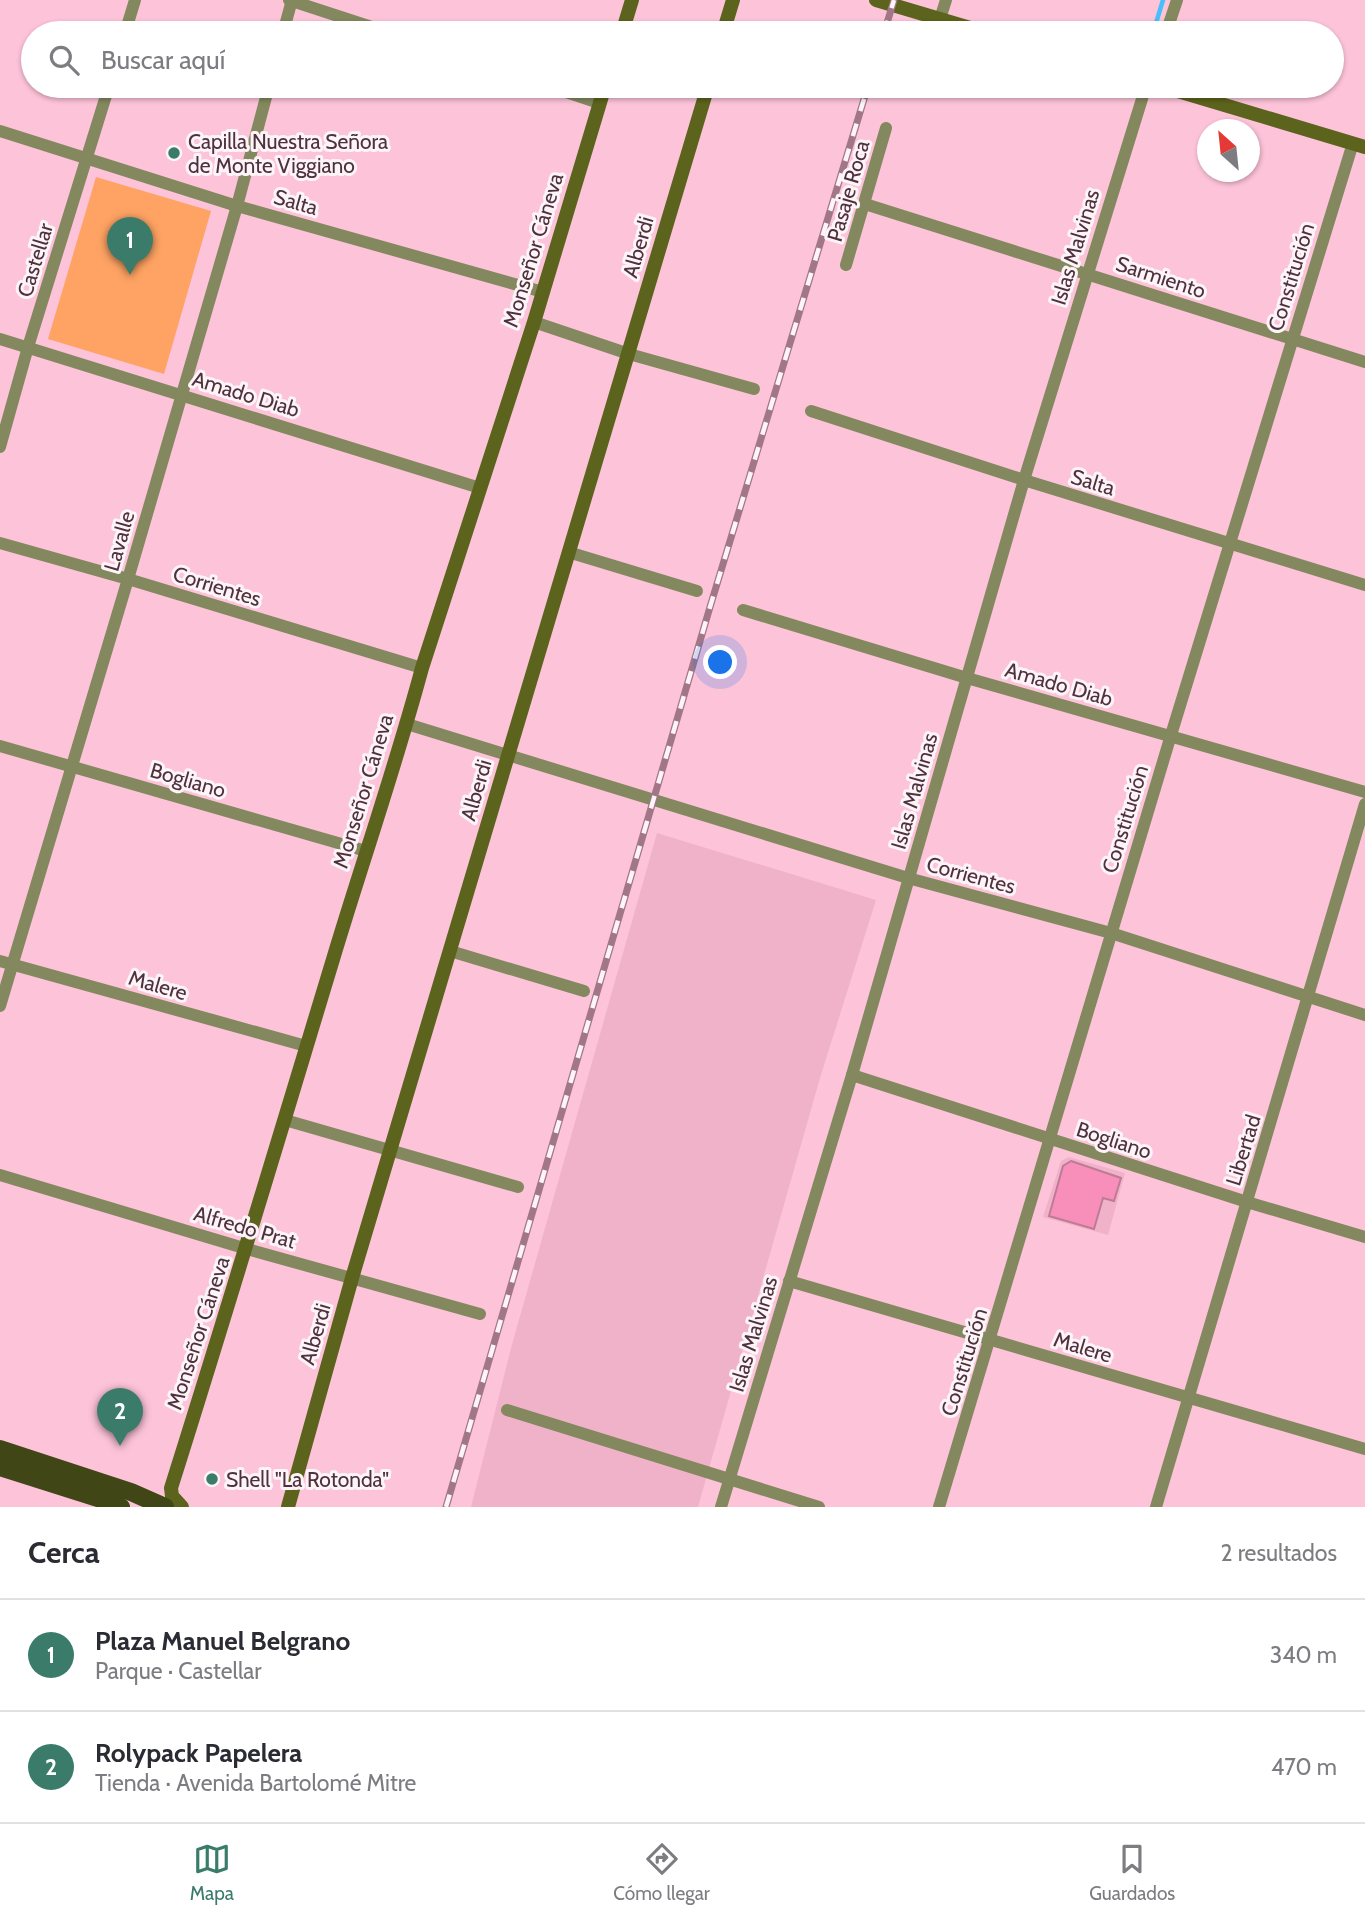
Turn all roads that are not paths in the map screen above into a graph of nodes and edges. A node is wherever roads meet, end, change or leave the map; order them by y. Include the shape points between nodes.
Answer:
1 (135, 0) edge
2 (291, 0) edge
3 (632, 0) edge
4 (733, 0) edge
5 (876, 0) edge
6 (946, 0) edge
7 (1177, 0) edge
8 (940, 19) junction
9 (129, 21) edge
10 (286, 21) edge
11 (354, 21) edge
12 (626, 21) edge
13 (727, 21) edge
14 (947, 21) edge
15 (1170, 21) edge
16 (105, 98) edge
17 (266, 98) edge
18 (584, 98) edge
19 (601, 98) edge
20 (704, 98) edge
21 (1142, 98) edge
22 (1201, 98) edge
23 (599, 103) junction
24 (886, 128) dead end
25 (0, 131) edge
26 (1359, 145) edge
27 (88, 157) junction
28 (864, 204) junction
29 (237, 205) junction
30 (846, 265) dead end
31 (1087, 273) junction
32 (543, 292) junction
33 (534, 322) junction
34 (0, 339) edge
35 (1292, 340) junction
36 (28, 347) junction
37 (629, 354) junction
38 (1365, 362) edge
39 (754, 390) dead end
40 (182, 394) junction
41 (811, 411) dead end
42 (0, 447) edge
43 (1024, 481) junction
44 (480, 488) junction
45 (0, 543) edge
46 (1231, 544) junction
47 (568, 552) junction
48 (128, 579) junction
49 (1365, 585) edge
50 (697, 591) dead end
51 (743, 610) dead end
52 (422, 668) junction
53 (967, 678) junction
54 (407, 724) junction
55 (1171, 735) junction
56 (0, 746) edge
57 (508, 755) junction
58 (73, 767) junction
59 (1365, 792) edge
60 (1365, 804) edge
61 (366, 851) junction
62 (908, 878) junction
63 (1111, 933) junction
64 (450, 951) junction
65 (6, 962) edge
66 (584, 991) dead end
67 (1308, 998) junction
68 (0, 1006) edge
69 (1365, 1015) edge
70 (306, 1046) junction
71 (852, 1075) junction
72 (285, 1120) junction
73 (1049, 1140) junction
74 (392, 1151) junction
75 (0, 1175) edge
76 (518, 1187) dead end
77 (1247, 1202) junction
78 (1365, 1237) edge
79 (247, 1249) junction
80 (352, 1278) junction
81 (789, 1281) junction
82 (480, 1314) dead end
83 (991, 1339) junction
84 (1188, 1398) junction
85 (507, 1410) dead end
86 (0, 1449) edge
87 (1365, 1449) edge
88 (0, 1467) edge
89 (729, 1480) junction
90 (121, 1507) edge
91 (165, 1507) edge
92 (181, 1507) edge
93 (288, 1507) edge
94 (721, 1507) edge
95 (819, 1507) edge
96 (939, 1507) edge
97 (1156, 1507) edge

1 - 9 street
2 - 10 street
2 - 11 street
3 - 12 street
4 - 13 street
5 - 8 street
6 - 8 street
7 - 15 street
8 - 14 street
16 - 27 street, Castellar
17 - 29 street, Lavalle
18 - 23 street
19 - 23 street, Monseñor Cáneva
20 - 37 street, Alberdi
21 - 31 street, Islas Malvinas
22 - 26 street
23 - 32 street, Monseñor Cáneva
24 - 28 street, Pasaje Roca
25 - 27 street, Salta
26 - 35 street, Constitución
27 - 29 street, Salta
27 - 36 street, Castellar
28 - 30 street, Pasaje Roca
28 - 31 street, Sarmiento
29 - 32 street, Salta
29 - 40 street, Lavalle
31 - 35 street, Sarmiento
31 - 43 street, Islas Malvinas
32 - 33 street, Monseñor Cáneva
33 - 37 street
33 - 44 street, Monseñor Cáneva
34 - 36 street, Amado Diab
35 - 38 street, Sarmiento
35 - 46 street, Constitución
36 - 40 street, Amado Diab
36 - 42 street, Castellar
37 - 39 street
37 - 47 street, Alberdi
40 - 44 street, Amado Diab
40 - 48 street, Lavalle
41 - 43 street, Salta
43 - 46 street, Salta
43 - 53 street, Islas Malvinas
44 - 52 street, Monseñor Cáneva
45 - 48 street, Corrientes
46 - 49 street, Salta
46 - 55 street, Constitución
47 - 50 street
47 - 57 street, Alberdi
48 - 52 street, Corrientes
48 - 58 street, Lavalle
51 - 53 street, Amado Diab
52 - 54 street, Monseñor Cáneva
53 - 55 street, Amado Diab
53 - 62 street, Islas Malvinas
54 - 57 street, Corrientes
54 - 61 street, Monseñor Cáneva
55 - 59 street, Amado Diab
55 - 63 street, Constitución
56 - 58 street, Bogliano
57 - 62 street, Corrientes
57 - 64 street, Alberdi
58 - 61 street, Bogliano
58 - 65 street, Lavalle
60 - 67 street, Libertad
61 - 70 street, Monseñor Cáneva
62 - 63 street, Corrientes
62 - 71 street, Islas Malvinas
63 - 67 street, Corrientes
63 - 73 street, Constitución
64 - 66 street
64 - 74 street, Alberdi
65 - 68 street, Lavalle
65 - 70 street, Malere
67 - 69 street, Corrientes
67 - 77 street, Libertad
70 - 72 street, Monseñor Cáneva
71 - 73 street, Bogliano
71 - 81 street, Islas Malvinas
72 - 74 street
72 - 79 street, Monseñor Cáneva
73 - 77 street, Bogliano
73 - 83 street, Constitución
74 - 76 street
74 - 80 street, Alberdi
75 - 79 street, Alfredo Prat
77 - 78 street, Bogliano
77 - 84 street, Libertad
79 - 80 street, Alfredo Prat
79 - 92 street, Monseñor Cáneva via 171,1488
80 - 82 street, Alfredo Prat
80 - 93 street, Alberdi
81 - 83 street, Malere
81 - 89 street, Islas Malvinas
83 - 84 street, Malere
83 - 96 street, Constitución
84 - 87 street, Malere
84 - 97 street, Libertad
85 - 89 street
86 - 91 main road
88 - 90 main road
89 - 94 street, Islas Malvinas
89 - 95 street

